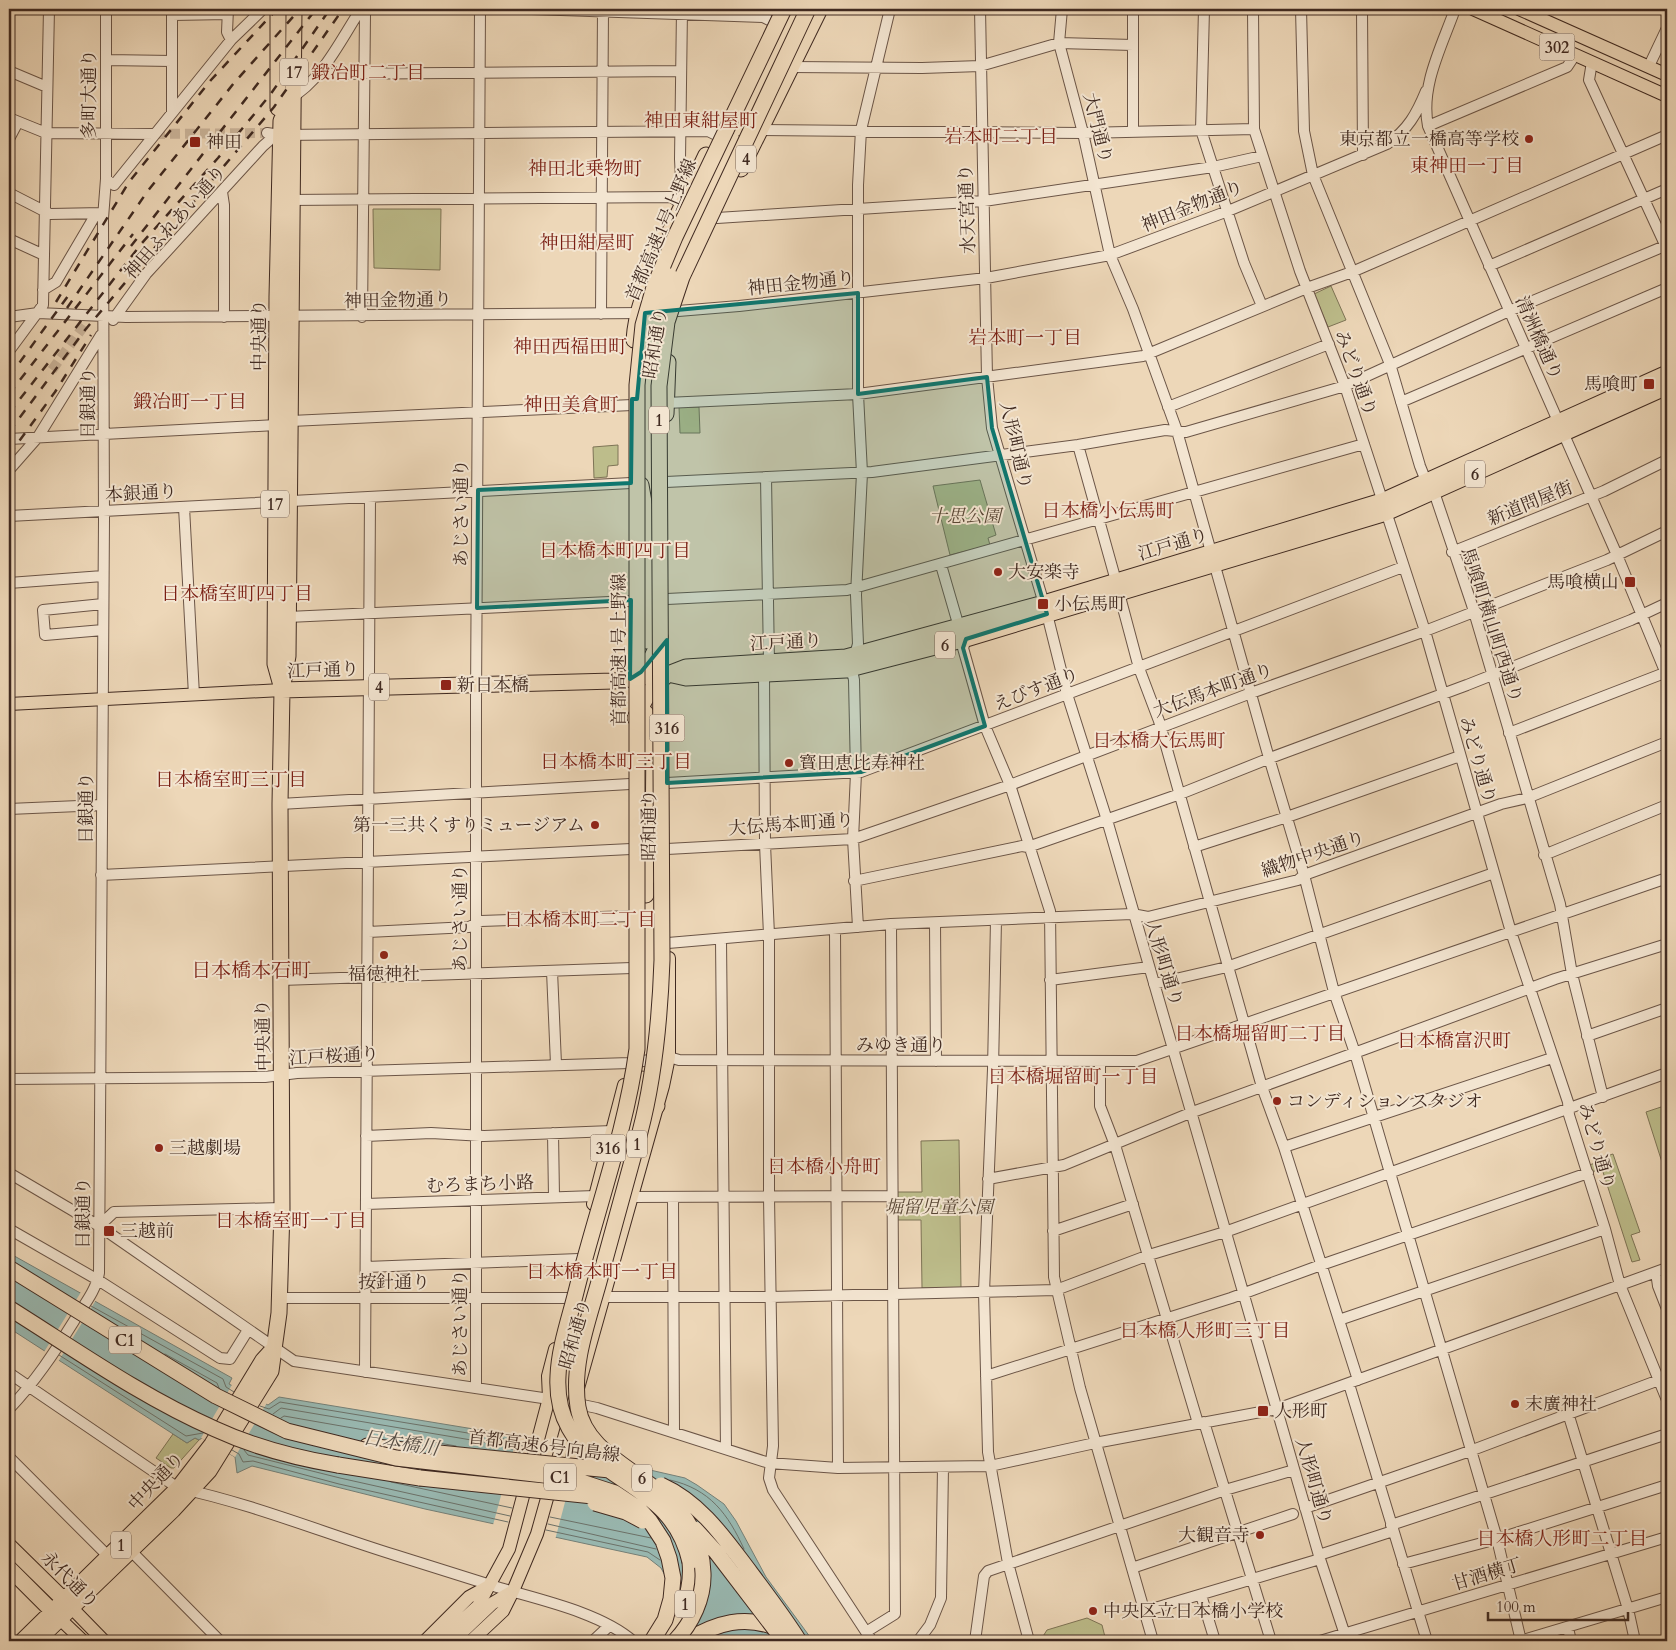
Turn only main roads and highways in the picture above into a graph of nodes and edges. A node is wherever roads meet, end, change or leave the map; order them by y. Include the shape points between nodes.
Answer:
1 (278, 9) edge
2 (288, 9) edge
3 (294, 9) edge
4 (784, 9) edge
5 (794, 9) edge
6 (808, 9) edge
7 (820, 9) edge
8 (1473, 9) edge
9 (1527, 10) edge
10 (774, 15) edge
11 (1667, 75) edge
12 (1667, 96) edge
13 (290, 99) junction
14 (281, 132) junction
15 (730, 171) junction
16 (707, 239) junction
17 (665, 242) junction
18 (657, 313) road end
19 (1667, 373) edge
20 (1667, 387) edge
21 (1562, 428) junction
22 (632, 440) junction
23 (666, 450) junction
24 (659, 483) junction
25 (282, 501) junction
26 (652, 509) junction
27 (667, 604) junction
28 (668, 674) junction
29 (630, 679) junction
30 (282, 690) junction
31 (9, 704) edge
32 (631, 730) junction
33 (638, 850) junction
34 (668, 914) junction
35 (632, 916) joint
36 (657, 1106) junction
37 (614, 1174) junction
38 (9, 1268) edge
39 (9, 1308) edge
40 (581, 1418) junction
41 (331, 1442) junction
42 (420, 1478) junction
43 (184, 1490) junction
44 (9, 1546) edge
45 (9, 1568) edge
46 (490, 1585) junction
47 (513, 1591) junction
48 (62, 1610) junction
49 (22, 1641) edge
50 (37, 1641) edge
51 (83, 1641) edge
52 (104, 1641) edge
53 (425, 1641) edge
54 (440, 1641) edge
55 (453, 1641) edge
56 (471, 1641) edge
57 (654, 1641) edge
58 (662, 1641) edge
59 (675, 1641) edge
60 (686, 1641) edge
61 (784, 1641) edge
62 (800, 1641) edge

1 - 14 highway via 278,112
2 - 13 highway, 中央通り / 17
3 - 13 highway, 中央通り / 17
4 - 37 highway, 首都高速1号上野線 / 1, bridge via 671,246 647,306 641,334 637,385 638,1032 635,1065
5 - 17 highway via 706,196 691,217
6 - 15 highway, 1, bridge
7 - 16 highway, 昭和通り / 4
8 - 12 main road, 302
9 - 11 main road, 302
10 - 17 highway, 昭和通り / 4
13 - 14 highway, 中央通り / 17
14 - 25 highway, 中央通り / 17 via 286,200
15 - 24 highway, bridge via 682,250 656,321 650,386
15 - 40 highway, 1, bridge via 682,277 667,322 661,358 660,1007 651,1086 580,1354 576,1389
16 - 18 highway via 680,269
16 - 23 highway, 昭和通り / 4 via 677,311 668,356
17 - 22 highway, 昭和通り / 4 via 645,288 634,335
19 - 21 highway, 江戸通り / 6
20 - 21 highway, 江戸通り / 6
21 - 28 highway, 江戸通り / 6 via 1384,507 962,633 846,664 766,668 686,678
22 - 26 highway via 645,508 649,641
22 - 29 highway, 昭和通り / 4
23 - 24 highway, 昭和通り / 4
23 - 26 highway
24 - 26 highway
24 - 27 highway, 昭和通り / 4
25 - 30 highway, 中央通り / 17 via 288,618 288,664
25 - 30 highway, 中央通り / 17 via 275,664
27 - 28 highway, 昭和通り / 4
27 - 29 highway via 650,661
28 - 29 highway, 江戸通り / 4
28 - 32 highway via 650,691
28 - 34 main road, 昭和通り / 316
29 - 30 highway, 江戸通り / 4
29 - 32 main road, 昭和通り / 316
30 - 31 main road, 江戸通り
30 - 43 highway, 中央通り / 1 via 282,1208 274,1348 263,1360 251,1391 217,1447
32 - 33 main road, 昭和通り / 316 via 630,784
33 - 34 highway via 650,713 653,852
33 - 35 highway
33 - 37 highway, bridge via 646,895 648,1023 645,1066
34 - 36 main road, 昭和通り / 316 via 669,1057
35 - 46 main road, 昭和通り / 316, bridge via 633,1031 630,1063 548,1376 549,1398 514,1532 505,1558
36 - 37 highway via 637,1131
36 - 47 main road, 昭和通り / 316, bridge via 537,1534
37 - 40 highway, bridge via 573,1356 573,1392
37 - 58 highway, 首都高速1号上野線 / 1, bridge via 560,1353 558,1396 565,1420 580,1444 653,1499 672,1520 684,1542 691,1568 689,1594 680,1616
38 - 41 highway, C1, bridge via 242,1411 287,1431
39 - 42 highway, C1, bridge via 160,1401 222,1432 308,1459
40 - 59 highway, 1, bridge via 600,1446 676,1506 696,1539 703,1568 702,1590 690,1620
41 - 57 highway, C1, bridge via 404,1459 569,1478 606,1489 623,1498 639,1509 654,1526 671,1566 670,1606
41 - 62 highway, 首都高速6号向島線 / 6, bridge via 591,1467 660,1484 688,1501 716,1528
42 - 57 highway, C1, bridge via 597,1503 626,1512 644,1522 666,1545 675,1572 672,1607 664,1628
42 - 61 highway, 6, bridge via 594,1495 639,1502 666,1511 686,1522 709,1543
43 - 48 highway, 中央通り / 1 via 109,1557
43 - 48 highway, 中央通り / 1 via 131,1551
44 - 48 highway, 永代通り
45 - 48 highway, 永代通り
46 - 53 main road, 昭和通り / 316 via 469,1598
46 - 54 main road, 昭和通り / 316 via 478,1606
47 - 55 main road via 493,1603
47 - 56 main road, 昭和通り / 316 via 503,1611
48 - 49 highway, 中央通り
48 - 50 highway, 中央通り
48 - 51 main road, 永代通り
48 - 52 main road, 永代通り
60 - 62 highway, bridge via 714,1626 742,1621 773,1626

